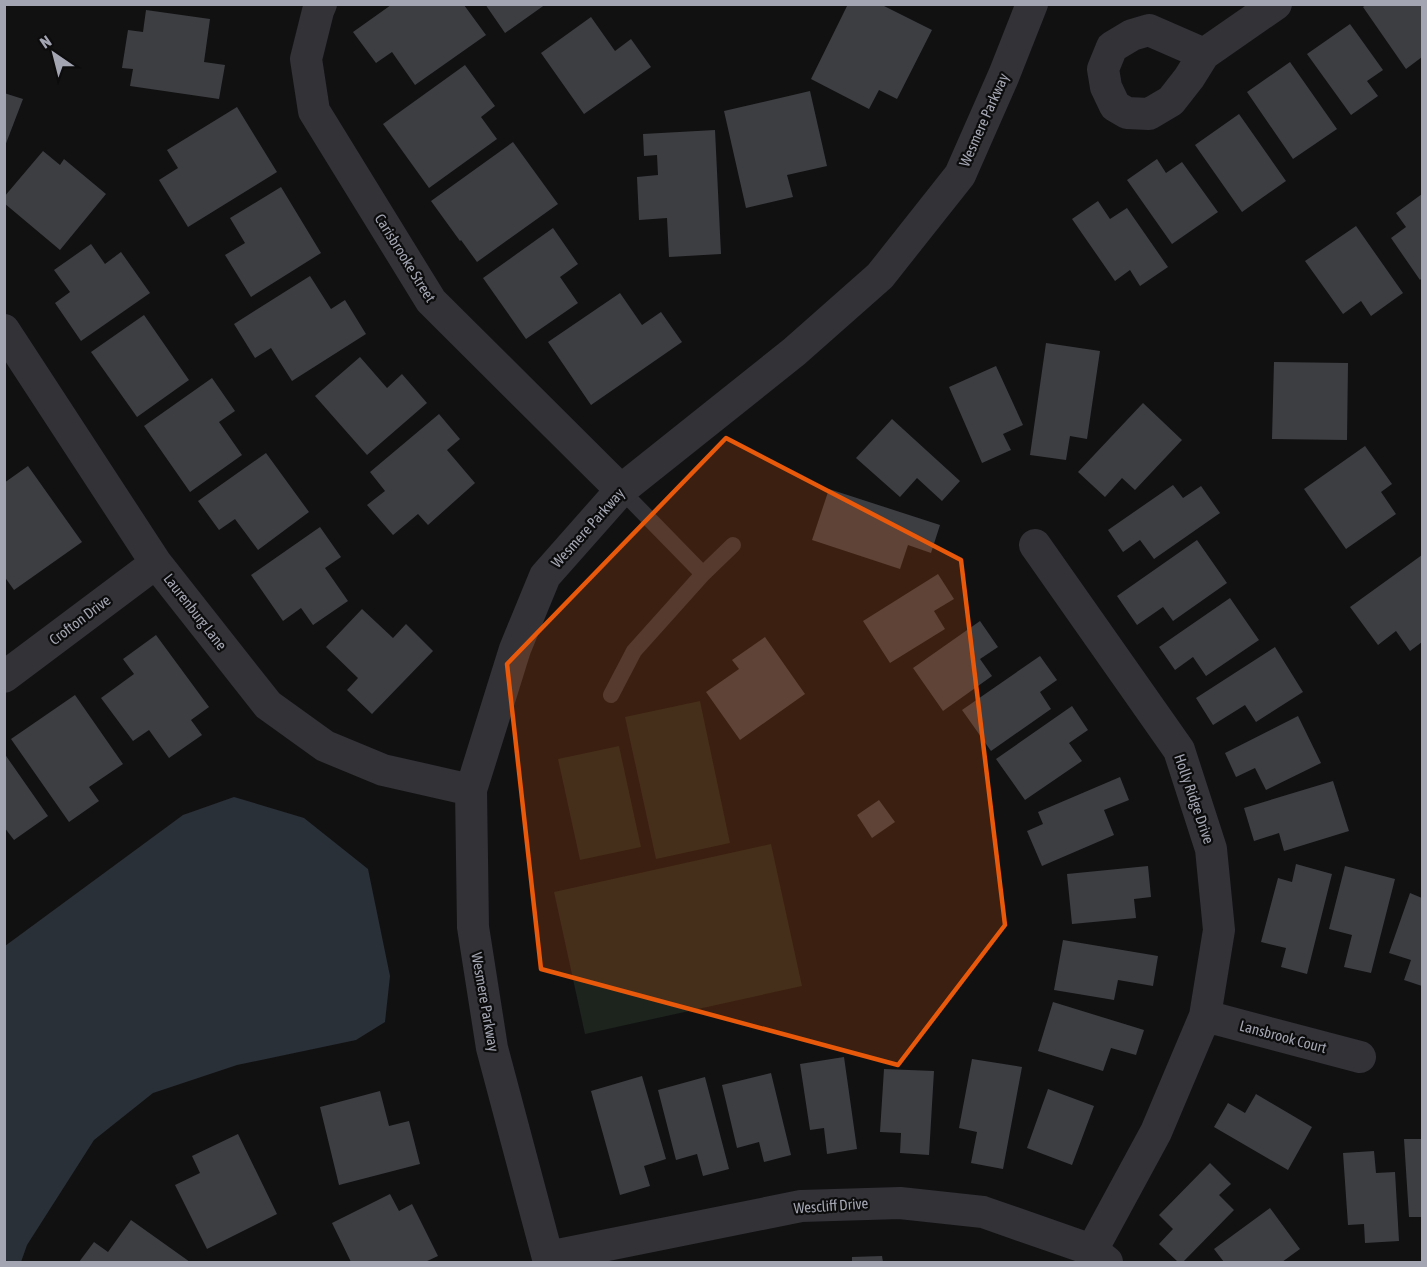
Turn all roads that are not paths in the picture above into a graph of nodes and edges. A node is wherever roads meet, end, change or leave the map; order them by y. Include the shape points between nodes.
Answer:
1 (321, 4) edge
2 (1032, 4) edge
3 (1276, 4) edge
4 (1204, 54) dead end
5 (4, 330) edge
6 (621, 490) junction
7 (733, 545) dead end
8 (1035, 545) dead end
9 (156, 563) junction
10 (702, 574) junction
11 (4, 676) edge
12 (611, 695) dead end
13 (471, 790) junction
14 (1205, 1016) junction
15 (1360, 1057) dead end
16 (1099, 1256) edge
17 (549, 1260) edge

1 - 6 street, Carisbrooke Street via 306,59 314,111 431,301
2 - 6 street, Wesmere Parkway via 960,175 880,276 794,352
3 - 4 street
5 - 9 street, Laurenburg Lane
6 - 10 lane
6 - 13 street, Wesmere Parkway via 545,576 515,649
7 - 10 lane
8 - 14 street, Holly Ridge Drive via 1179,750 1211,849 1219,930
9 - 11 street, Crofton Drive
9 - 13 street, Laurenburg Lane via 268,705 325,746 383,770
10 - 12 lane via 634,651
13 - 17 street, Wesmere Parkway via 473,927 492,1048
14 - 15 street, Lansbrook Court
14 - 16 street, Holly Ridge Drive
16 - 17 street, Wescliff Drive via 983,1212 900,1203 801,1206

